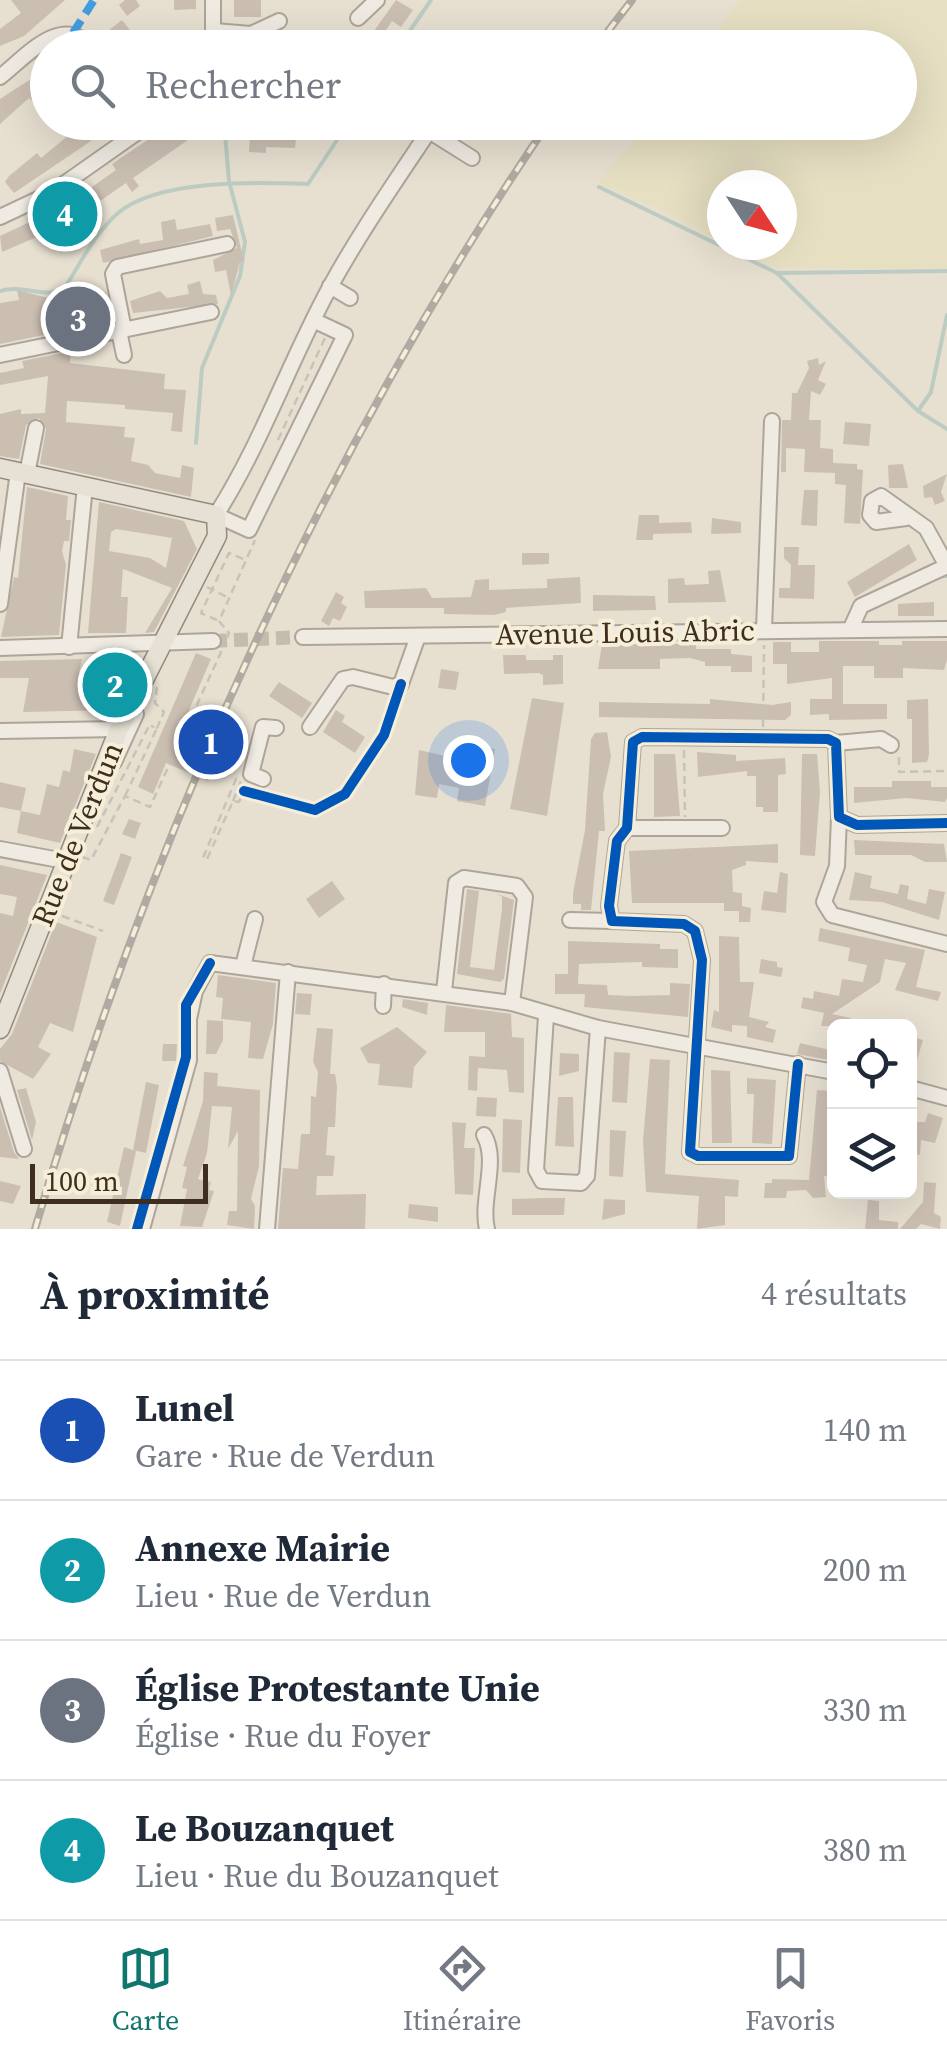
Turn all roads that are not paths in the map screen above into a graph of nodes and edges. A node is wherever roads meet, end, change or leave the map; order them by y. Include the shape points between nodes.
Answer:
1 (213, 0) edge
2 (377, 0) edge
3 (358, 18) dead end
4 (279, 20) dead end
5 (214, 30) edge
6 (259, 30) edge
7 (30, 53) edge
8 (0, 77) edge
9 (126, 140) edge
10 (423, 140) edge
11 (443, 140) edge
12 (472, 158) dead end
13 (0, 218) edge
14 (227, 244) dead end
15 (330, 286) junction
16 (350, 298) dead end
17 (211, 312) dead end
18 (313, 320) junction
19 (122, 330) junction
20 (124, 354) dead end
21 (0, 355) edge
22 (772, 421) dead end
23 (36, 428) dead end
24 (15, 471) edge
25 (84, 486) junction
26 (216, 515) junction
27 (906, 518) dead end
28 (947, 566) edge
29 (0, 604) edge
30 (764, 628) junction
31 (851, 628) junction
32 (947, 629) edge
33 (418, 636) junction
34 (303, 637) tunnel mouth
35 (213, 641) tunnel mouth
36 (164, 644) junction
37 (69, 647) junction
38 (0, 648) edge
39 (137, 708) junction
40 (310, 727) dead end
41 (276, 728) dead end
42 (119, 729) junction
43 (0, 731) edge
44 (836, 743) junction
45 (891, 745) road end
46 (260, 787) road end
47 (839, 816) junction
48 (83, 818) junction
49 (947, 823) edge
50 (627, 828) junction
51 (722, 828) dead end
52 (0, 849) edge
53 (73, 857) junction
54 (255, 918) dead end
55 (570, 920) dead end
56 (612, 920) junction
57 (947, 944) edge
58 (243, 966) junction
59 (288, 972) junction
60 (384, 984) junction
61 (444, 991) junction
62 (512, 1003) junction
63 (382, 1006) dead end
64 (546, 1016) junction
65 (598, 1028) junction
66 (0, 1029) edge
67 (695, 1046) junction
68 (798, 1064) junction
69 (827, 1070) edge
70 (0, 1071) edge
71 (917, 1090) edge
72 (947, 1098) edge
73 (484, 1135) dead end
74 (24, 1149) dead end
75 (142, 1229) edge
76 (267, 1229) edge
77 (487, 1229) edge

1 - 5 street
2 - 3 street
4 - 6 street
7 - 8 street
9 - 13 street via 51,194
10 - 15 street
11 - 12 street
14 - 19 street via 117,268
15 - 16 street
15 - 18 street
17 - 19 street
18 - 26 street
18 - 26 street via 344,335 243,527
19 - 20 street
19 - 21 street
22 - 30 street
23 - 24 street
24 - 25 main road
24 - 29 street
25 - 26 main road
25 - 37 street
26 - 36 main road, Rue de Verdun via 215,543
27 - 28 street via 926,528
28 - 31 street via 861,606
30 - 31 street, Avenue Louis Abric
30 - 33 street, Avenue Louis Abric
31 - 32 street, Avenue Louis Abric
33 - 34 street, Avenue Louis Abric
33 - 40 street via 401,684 343,679
35 - 36 street
36 - 37 street
36 - 39 main road, Rue de Verdun
37 - 38 street
39 - 42 main road, Rue de Verdun
39 - 48 street via 93,812
41 - 46 street via 263,727 251,774
42 - 43 street
42 - 48 main road, Rue de Verdun
44 - 45 street via 881,738
44 - 47 street
44 - 50 street via 642,737 633,742
47 - 49 street via 857,825
47 - 57 street via 836,866 824,902 832,915
48 - 53 main road, Rue de Verdun
50 - 51 street
50 - 56 street via 617,841
52 - 53 street
53 - 66 main road, Rue de Verdun
54 - 58 street
55 - 56 street
56 - 67 street via 684,924 695,931 702,960
58 - 59 street
58 - 75 street via 210,962 195,992 188,1060
59 - 60 street
59 - 76 street
60 - 61 street
60 - 63 street
61 - 62 street
61 - 62 street via 456,883 464,878 517,886 525,897
62 - 64 street
64 - 65 street
64 - 65 street via 536,1170 542,1181 581,1183 587,1176
65 - 67 street
67 - 68 street
67 - 68 street via 688,1144 698,1156 789,1156
68 - 69 street
70 - 74 street
71 - 72 street
73 - 77 street via 490,1145

